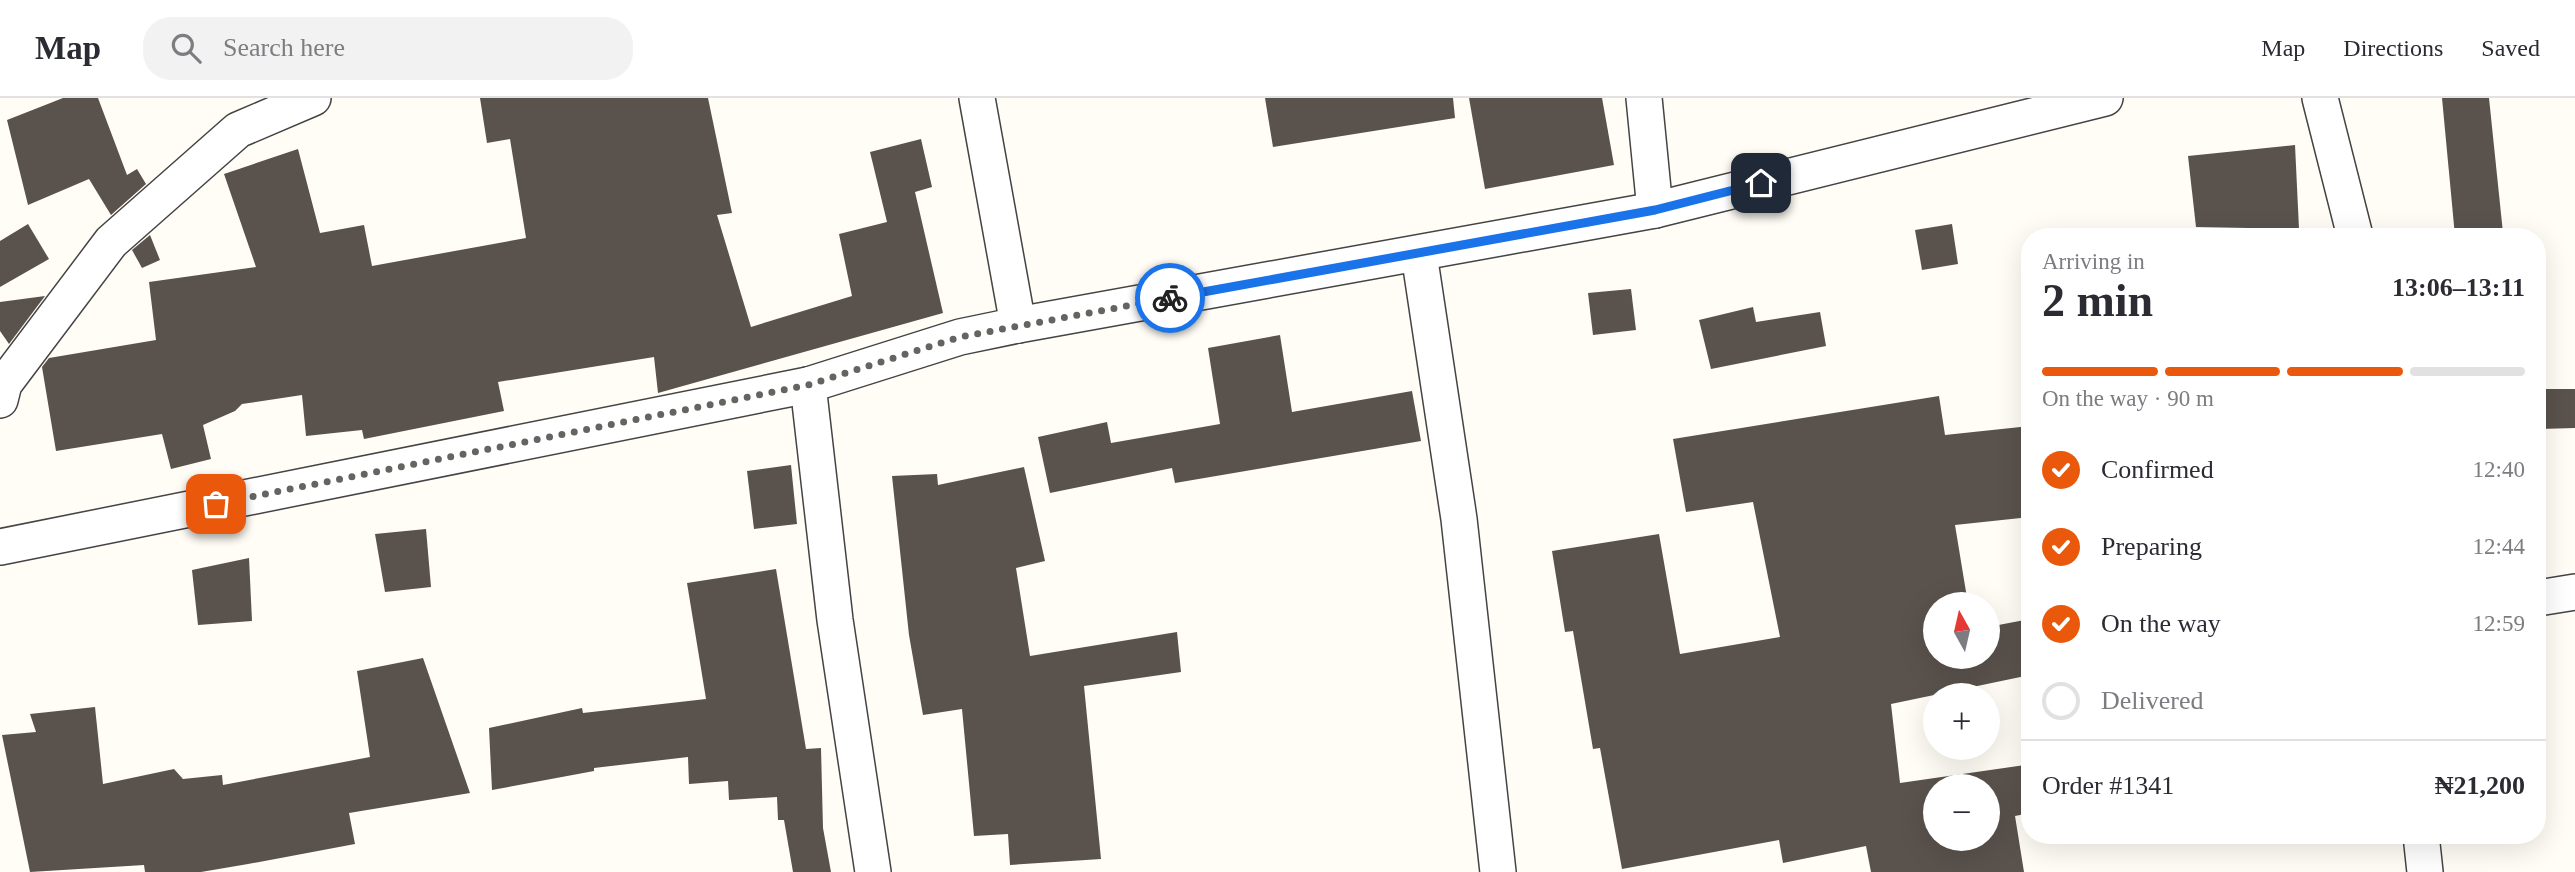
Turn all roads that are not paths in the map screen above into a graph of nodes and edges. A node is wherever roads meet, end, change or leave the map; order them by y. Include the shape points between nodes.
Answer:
1 (313, 98) edge
2 (977, 98) edge
3 (1644, 98) edge
4 (2105, 98) edge
5 (2320, 98) edge
6 (1655, 210) junction
7 (2353, 228) edge
8 (1419, 254) junction
9 (1017, 325) junction
10 (808, 385) junction
11 (0, 400) edge
12 (0, 547) edge
13 (2575, 592) edge
14 (2546, 597) edge
15 (2422, 844) edge
16 (873, 872) edge
17 (1498, 872) edge
18 (2425, 872) edge

1 - 11 street via 238,130 111,242 4,384
2 - 9 street
3 - 6 street
4 - 6 street
5 - 7 street
6 - 8 street
8 - 9 street
8 - 17 street via 1459,519
9 - 10 street via 960,337
10 - 12 street
10 - 16 street via 835,620
13 - 14 street
15 - 18 street

